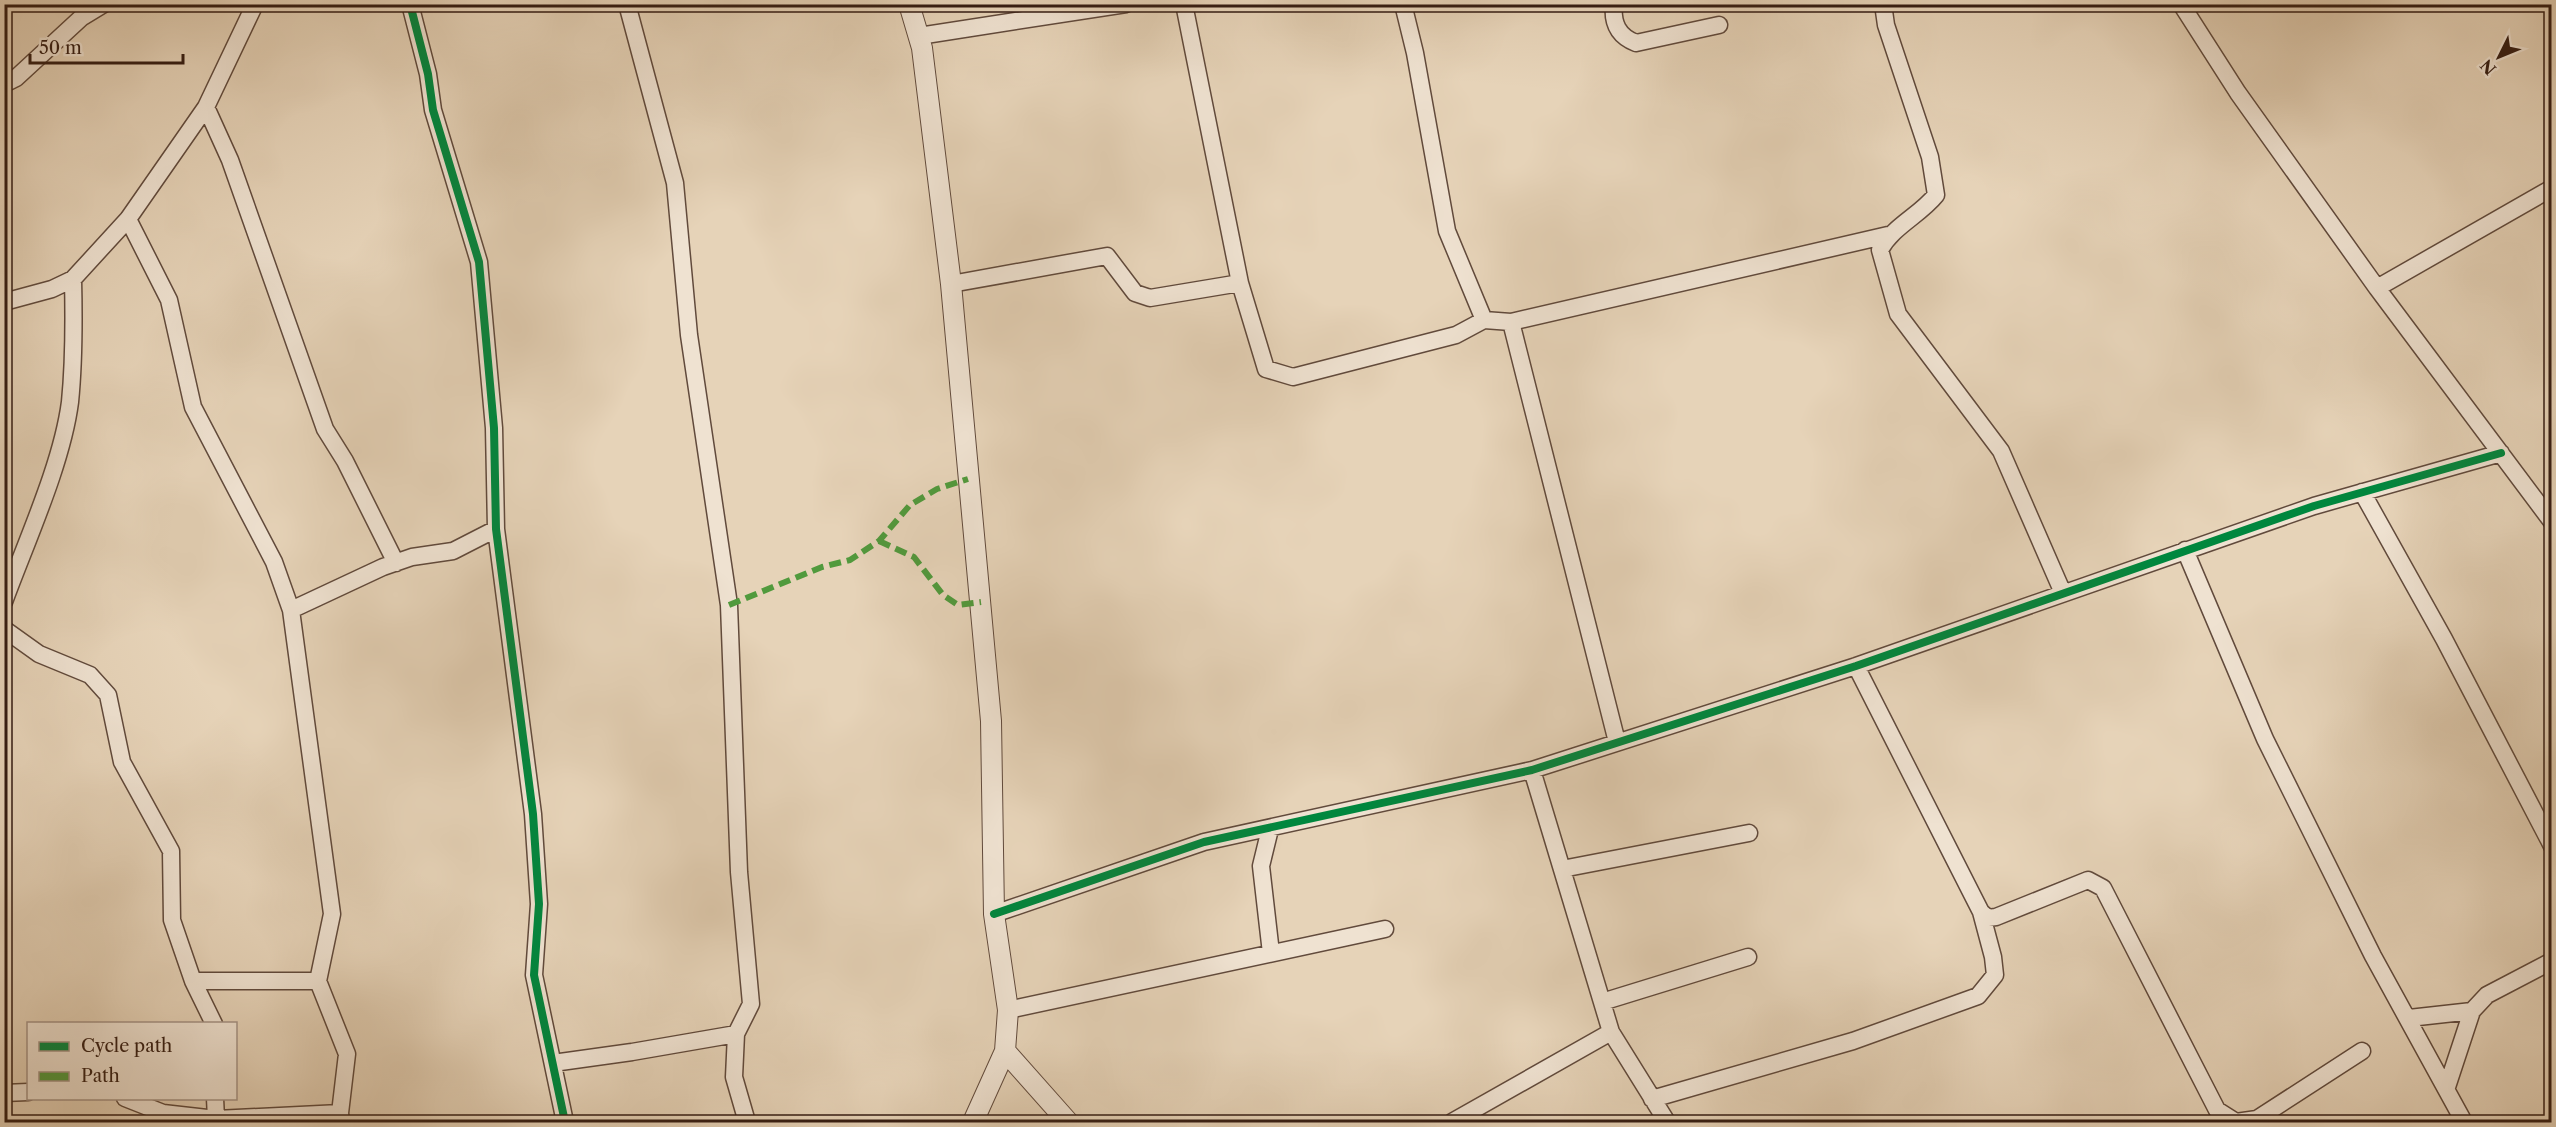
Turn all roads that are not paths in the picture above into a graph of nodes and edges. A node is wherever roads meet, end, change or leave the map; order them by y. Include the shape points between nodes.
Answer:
1 (104, 4) edge
2 (255, 4) edge
3 (410, 4) edge
4 (627, 4) edge
5 (909, 4) edge
6 (1126, 4) edge
7 (1184, 4) edge
8 (1403, 4) edge
9 (1614, 4) edge
10 (1883, 4) edge
11 (2181, 4) edge
12 (1719, 25) dead end
13 (919, 36) junction
14 (4, 84) edge
15 (206, 107) junction
16 (2552, 188) edge
17 (128, 219) junction
18 (1888, 235) junction
19 (73, 279) junction
20 (1240, 283) junction
21 (951, 284) junction
22 (2377, 288) junction
23 (4, 302) edge
24 (1484, 320) junction
25 (1511, 322) junction
26 (2501, 453) junction
27 (2362, 492) junction
28 (2552, 522) edge
29 (496, 529) junction
30 (2185, 550) junction
31 (396, 563) junction
32 (2063, 593) junction
33 (4, 602) edge
34 (291, 610) junction
35 (4, 629) edge
36 (1856, 666) junction
37 (1617, 742) junction
38 (1532, 770) junction
39 (1270, 829) junction
40 (1749, 833) dead end
41 (2552, 846) edge
42 (1562, 868) junction
43 (1981, 912) junction
44 (994, 914) junction
45 (1385, 929) dead end
46 (1271, 953) junction
47 (1748, 957) dead end
48 (2552, 961) edge
49 (193, 981) junction
50 (318, 981) junction
51 (1602, 1002) junction
52 (1008, 1010) junction
53 (2472, 1011) junction
54 (2409, 1018) junction
55 (214, 1022) edge
56 (1611, 1032) junction
57 (736, 1034) junction
58 (1005, 1051) junction
59 (2362, 1051) dead end
60 (554, 1063) junction
61 (2447, 1087) junction
62 (27, 1092) edge
63 (4, 1093) edge
64 (1652, 1099) junction
65 (131, 1100) edge
66 (215, 1100) edge
67 (341, 1118) edge
68 (216, 1119) junction
69 (565, 1122) edge
70 (747, 1122) edge
71 (973, 1122) edge
72 (1068, 1122) edge
73 (1452, 1122) edge
74 (1667, 1122) edge
75 (2464, 1122) edge

1 - 14 street via 81,18 16,78
2 - 15 street
3 - 29 street via 433,110 479,262 494,428
4 - 57 street via 675,183 689,335 729,605 739,872 751,1004
5 - 13 street
6 - 13 street
7 - 20 street
8 - 24 street via 1447,231
9 - 12 street via 1616,27 1636,43
10 - 18 street via 1886,25 1930,157 1936,195 1924,210
11 - 22 street via 2238,93
13 - 21 street
15 - 17 street
15 - 31 street via 230,160 325,429
16 - 22 street
17 - 19 street
17 - 34 street via 169,300 193,407 274,562
18 - 25 street
18 - 32 street via 1880,250 1898,314 2001,451
19 - 23 street
19 - 33 street via 69,404 58,452
20 - 21 street via 1150,298 1136,293 1107,256
20 - 24 street via 1266,369 1293,377 1456,335
21 - 44 street via 991,721
22 - 26 street
24 - 25 street
25 - 37 street
26 - 27 street
26 - 28 street
27 - 30 street
27 - 41 street
29 - 31 street via 453,551
29 - 60 street via 533,814 540,904 534,975
30 - 32 street
30 - 54 street via 2265,739 2373,956
31 - 34 street
32 - 36 street
34 - 50 street via 332,914
35 - 49 street via 39,654 90,675 108,695 122,762 171,851 172,920
36 - 37 street
36 - 43 street
37 - 38 street
38 - 39 street
38 - 42 street
39 - 44 street via 1204,842
39 - 46 street via 1261,866
40 - 42 street
42 - 51 street
43 - 59 street via 1988,918 1996,917 2088,880 2103,888 2217,1110 2236,1122 2257,1119
43 - 64 street via 1995,975 1978,996 1853,1041
44 - 52 street
45 - 46 street
46 - 52 street
47 - 51 street
48 - 53 street via 2487,995
49 - 50 street
49 - 55 street
50 - 67 street via 347,1054
51 - 56 street
52 - 58 street
53 - 54 street
53 - 61 street
54 - 61 street
56 - 64 street
56 - 73 street
57 - 60 street
57 - 70 street via 734,1077
58 - 71 street
58 - 72 street
60 - 69 street
61 - 75 street
62 - 63 street
64 - 74 street
65 - 68 street via 163,1113
66 - 68 street
67 - 68 street

